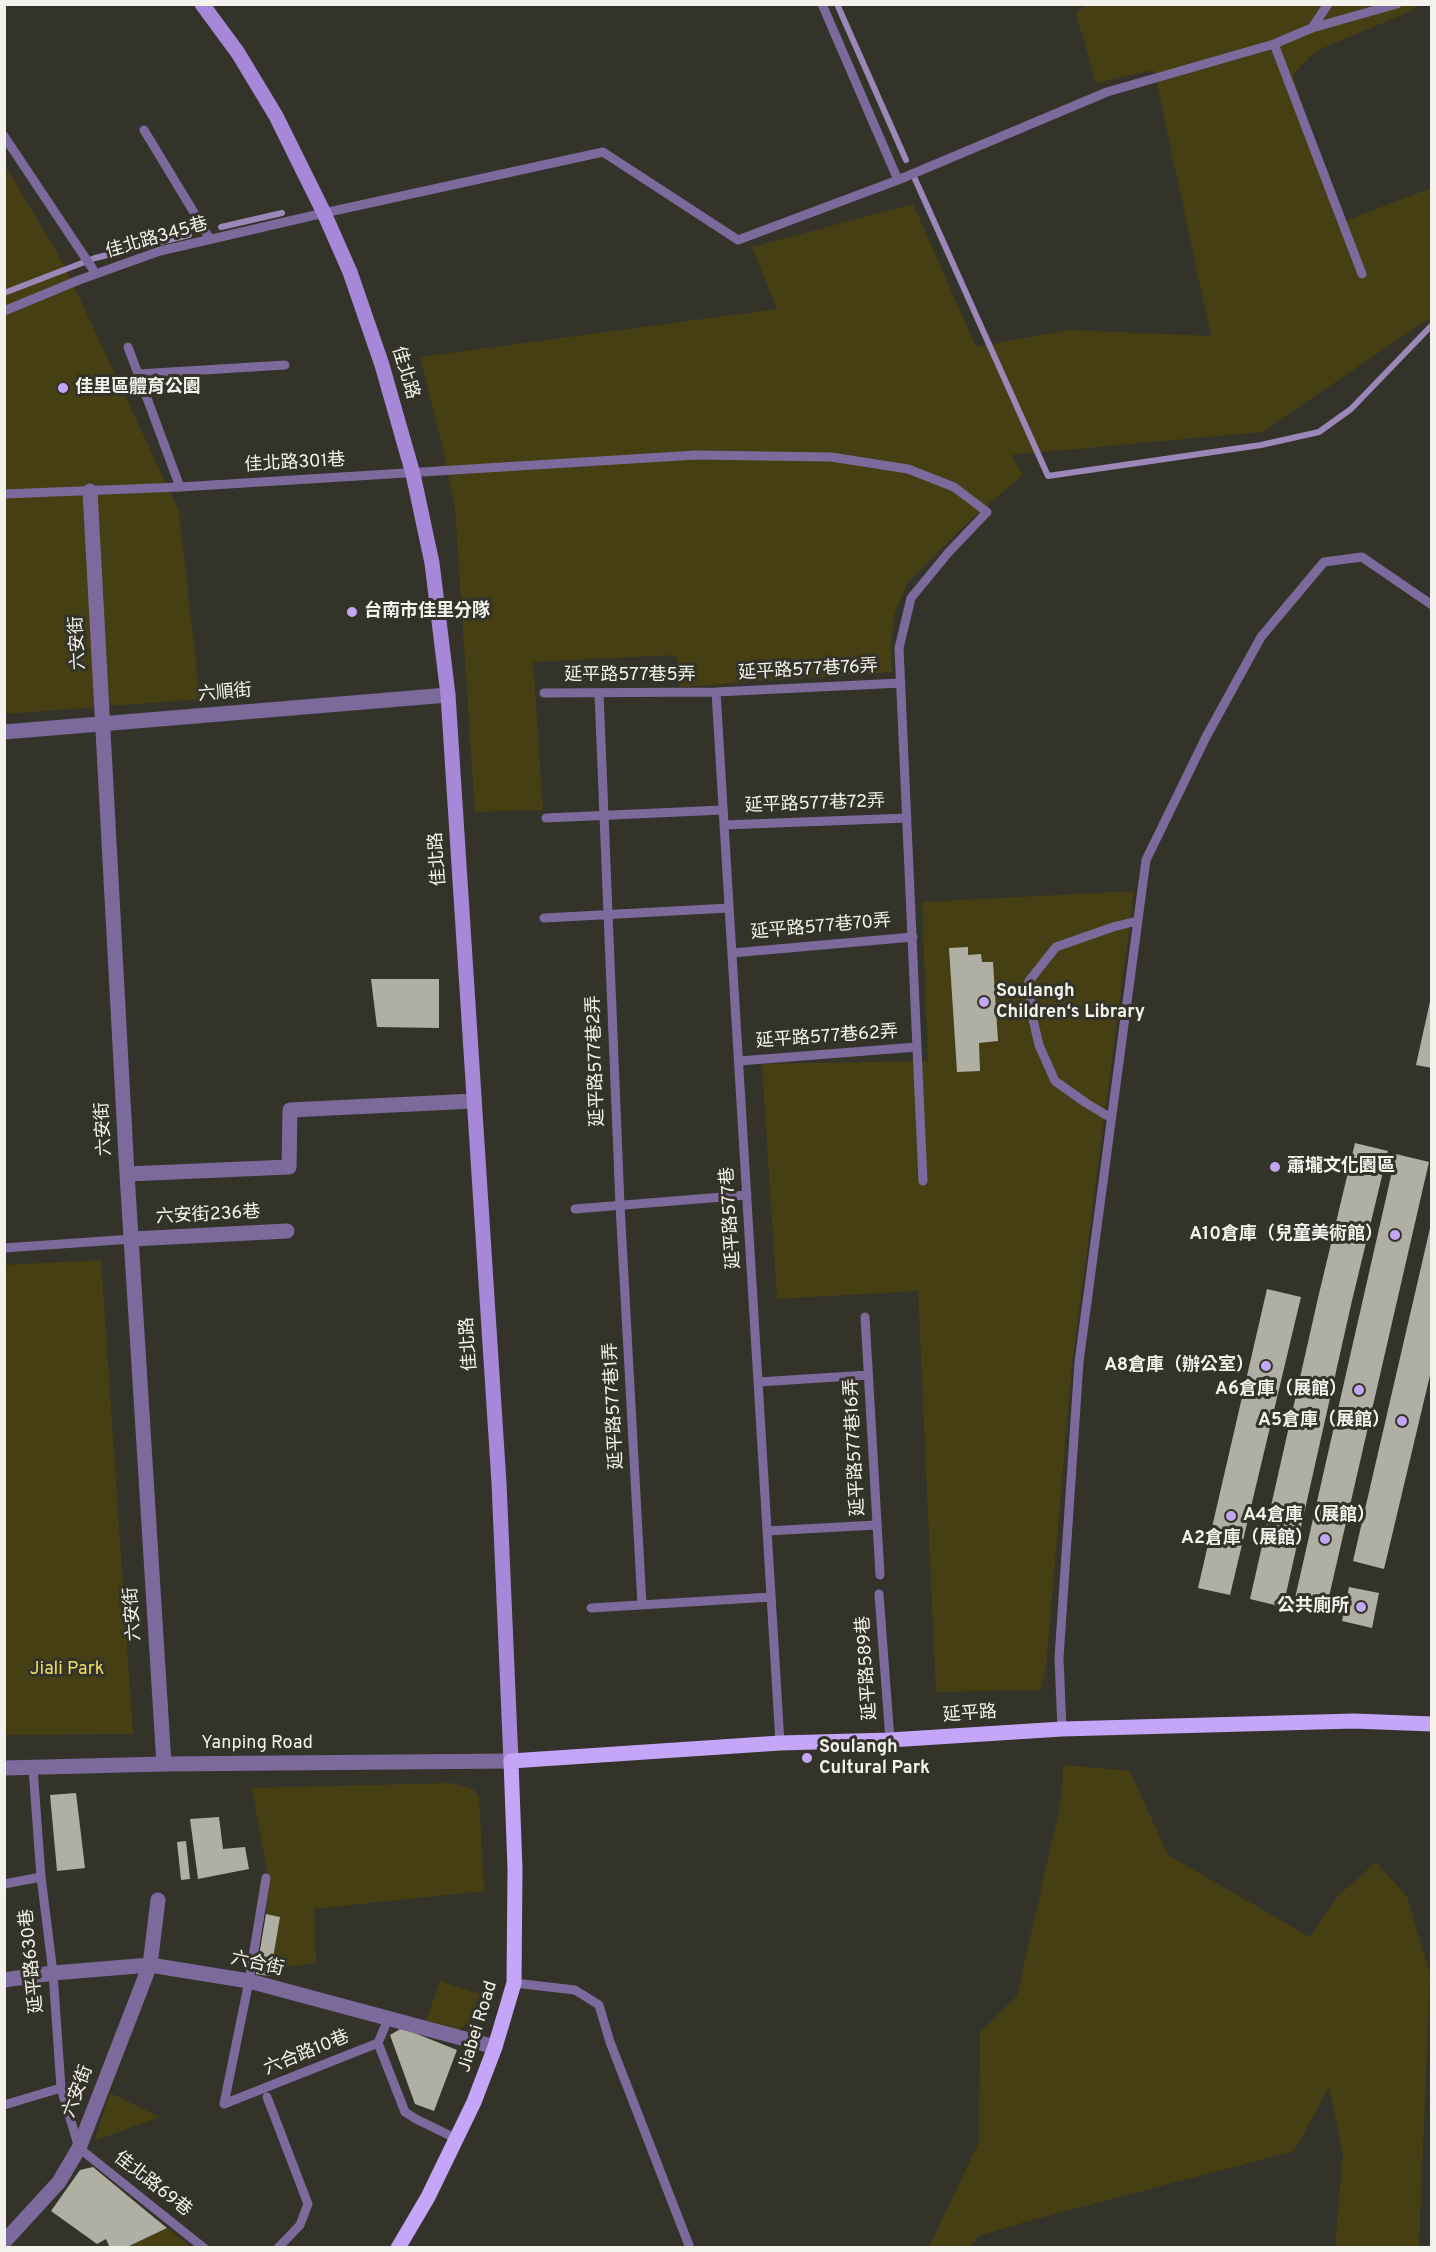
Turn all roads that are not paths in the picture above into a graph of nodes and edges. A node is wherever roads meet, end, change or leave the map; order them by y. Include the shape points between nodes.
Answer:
1 (202, 4) edge
2 (822, 4) edge
3 (1328, 4) edge
4 (1397, 4) edge
5 (1312, 28) junction
6 (1275, 44) junction
7 (144, 130) dead end
8 (4, 136) edge
9 (898, 180) junction
10 (324, 213) junction
11 (210, 240) junction
12 (96, 274) junction
13 (1362, 274) dead end
14 (4, 311) edge
15 (128, 347) dead end
16 (285, 365) dead end
17 (138, 374) junction
18 (413, 474) junction
19 (180, 487) junction
20 (90, 491) junction
21 (4, 494) edge
22 (1431, 605) edge
23 (902, 683) junction
24 (716, 692) junction
25 (544, 693) dead end
26 (598, 694) junction
27 (448, 695) junction
28 (102, 725) junction
29 (4, 732) edge
30 (723, 810) junction
31 (603, 817) junction
32 (546, 818) dead end
33 (907, 818) junction
34 (724, 825) junction
35 (729, 908) junction
36 (608, 915) junction
37 (544, 918) dead end
38 (1137, 921) junction
39 (913, 937) junction
40 (732, 953) junction
41 (917, 1047) junction
42 (739, 1061) junction
43 (474, 1101) junction
44 (1112, 1118) junction
45 (127, 1174) junction
46 (923, 1181) dead end
47 (747, 1195) junction
48 (620, 1205) junction
49 (575, 1209) dead end
50 (287, 1231) dead end
51 (132, 1239) junction
52 (4, 1248) edge
53 (865, 1317) dead end
54 (868, 1375) junction
55 (758, 1382) junction
56 (876, 1525) junction
57 (767, 1531) junction
58 (880, 1575) dead end
59 (879, 1594) dead end
60 (771, 1597) junction
61 (642, 1605) junction
62 (591, 1608) dead end
63 (1431, 1724) edge
64 (1062, 1729) junction
65 (890, 1740) junction
66 (780, 1743) junction
67 (511, 1761) junction
68 (164, 1764) junction
69 (4, 1768) edge
70 (33, 1768) junction
71 (41, 1877) junction
72 (266, 1878) dead end
73 (4, 1884) edge
74 (159, 1900) dead end
75 (150, 1965) junction
76 (52, 1973) junction
77 (4, 1980) edge
78 (249, 1981) junction
79 (514, 1983) junction
80 (388, 2019) junction
81 (378, 2043) junction
82 (495, 2047) junction
83 (61, 2088) junction
84 (267, 2097) dead end
85 (4, 2105) edge
86 (457, 2139) junction
87 (79, 2148) junction
88 (4, 2242) edge
89 (204, 2247) edge
90 (279, 2247) edge
91 (398, 2247) edge
92 (690, 2247) edge

1 - 10 street, 佳北路 via 238,53 276,116
2 - 9 lane
3 - 5 lane
4 - 5 lane
5 - 6 lane
6 - 9 lane via 1107,92
6 - 13 lane
7 - 11 lane
8 - 12 lane
9 - 10 lane, 佳北路345巷 via 738,240 603,152
10 - 11 lane, 佳北路345巷
10 - 18 street, 佳北路 via 354,282
11 - 12 lane, 佳北路345巷 via 160,251
12 - 14 lane, 佳北路345巷
15 - 17 lane
16 - 17 lane
17 - 19 lane
18 - 19 lane, 佳北路301巷
18 - 23 lane, 佳北路301巷 via 696,455 819,456 909,469 954,486 987,512 911,598 899,648
18 - 27 street, 佳北路 via 432,563
19 - 20 lane, 佳北路301巷
20 - 21 lane, 佳北路301巷
20 - 28 street, 六安街
22 - 38 lane via 1362,557 1324,562 1261,637 1206,737 1146,860
23 - 24 lane, 延平路577巷76弄
23 - 33 lane
24 - 26 lane, 延平路577巷5弄
24 - 30 lane, 延平路577巷
25 - 26 lane, 延平路577巷5弄
26 - 31 lane, 延平路577巷2弄
27 - 28 street, 六順街
27 - 43 street, 佳北路
28 - 29 street, 六順街
28 - 45 street, 六安街
30 - 31 lane
30 - 34 lane, 延平路577巷
31 - 32 lane
31 - 36 lane, 延平路577巷2弄
33 - 34 lane, 延平路577巷72弄
33 - 39 lane
34 - 35 lane, 延平路577巷
35 - 36 lane
35 - 40 lane, 延平路577巷
36 - 37 lane
36 - 48 lane, 延平路577巷2弄
38 - 44 lane
38 - 44 lane via 1056,947 1029,981 1039,1045 1055,1080
39 - 40 lane, 延平路577巷70弄
39 - 41 lane
40 - 42 lane, 延平路577巷
41 - 42 lane, 延平路577巷62弄
41 - 46 lane
42 - 47 lane, 延平路577巷
43 - 45 street via 290,1110 289,1167
43 - 67 street, 佳北路 via 499,1483
44 - 64 lane via 1079,1362 1059,1658
45 - 51 street, 六安街
47 - 48 lane
47 - 55 lane, 延平路577巷
48 - 49 lane
48 - 61 lane, 延平路577巷1弄
50 - 51 street, 六安街236巷
51 - 52 lane
51 - 68 street, 六安街
53 - 54 lane, 延平路577巷16弄
54 - 55 lane
54 - 56 lane, 延平路577巷16弄
55 - 57 lane, 延平路577巷
56 - 57 lane
56 - 58 lane, 延平路577巷16弄
57 - 60 lane, 延平路577巷
59 - 65 lane, 延平路589巷
60 - 61 lane
60 - 66 lane, 延平路577巷
61 - 62 lane
63 - 64 main road, 延平路 via 1354,1721
64 - 65 main road, 延平路
65 - 66 main road, 延平路
66 - 67 main road, 延平路
67 - 68 street, Yanping Road
67 - 79 main road, Jiabei Road
68 - 70 street, Yanping Road
69 - 70 street, Yanping Road
70 - 71 lane, 延平路630巷
71 - 73 lane
71 - 76 lane, 延平路630巷
72 - 78 lane
74 - 75 street, 六安街
75 - 76 street, 六合街
75 - 78 street, 六合街
75 - 87 street, 六安街
76 - 77 street, 六合街
76 - 83 lane, 延平路630巷
78 - 80 street, 六合街
78 - 81 lane, 六合路10巷 via 224,2104
79 - 82 main road, Jiabei Road
79 - 92 lane via 575,1990 599,2006
80 - 81 lane, 六合路10巷
80 - 82 street, 六合街
81 - 86 lane via 405,2112
82 - 86 main road, Jiabei Road
83 - 85 lane
83 - 87 lane, 延平路630巷
84 - 90 lane via 308,2204 300,2225
86 - 91 main road, Jiabei Road
87 - 88 street, 六安街 via 59,2182
87 - 89 lane, 佳北路69巷

